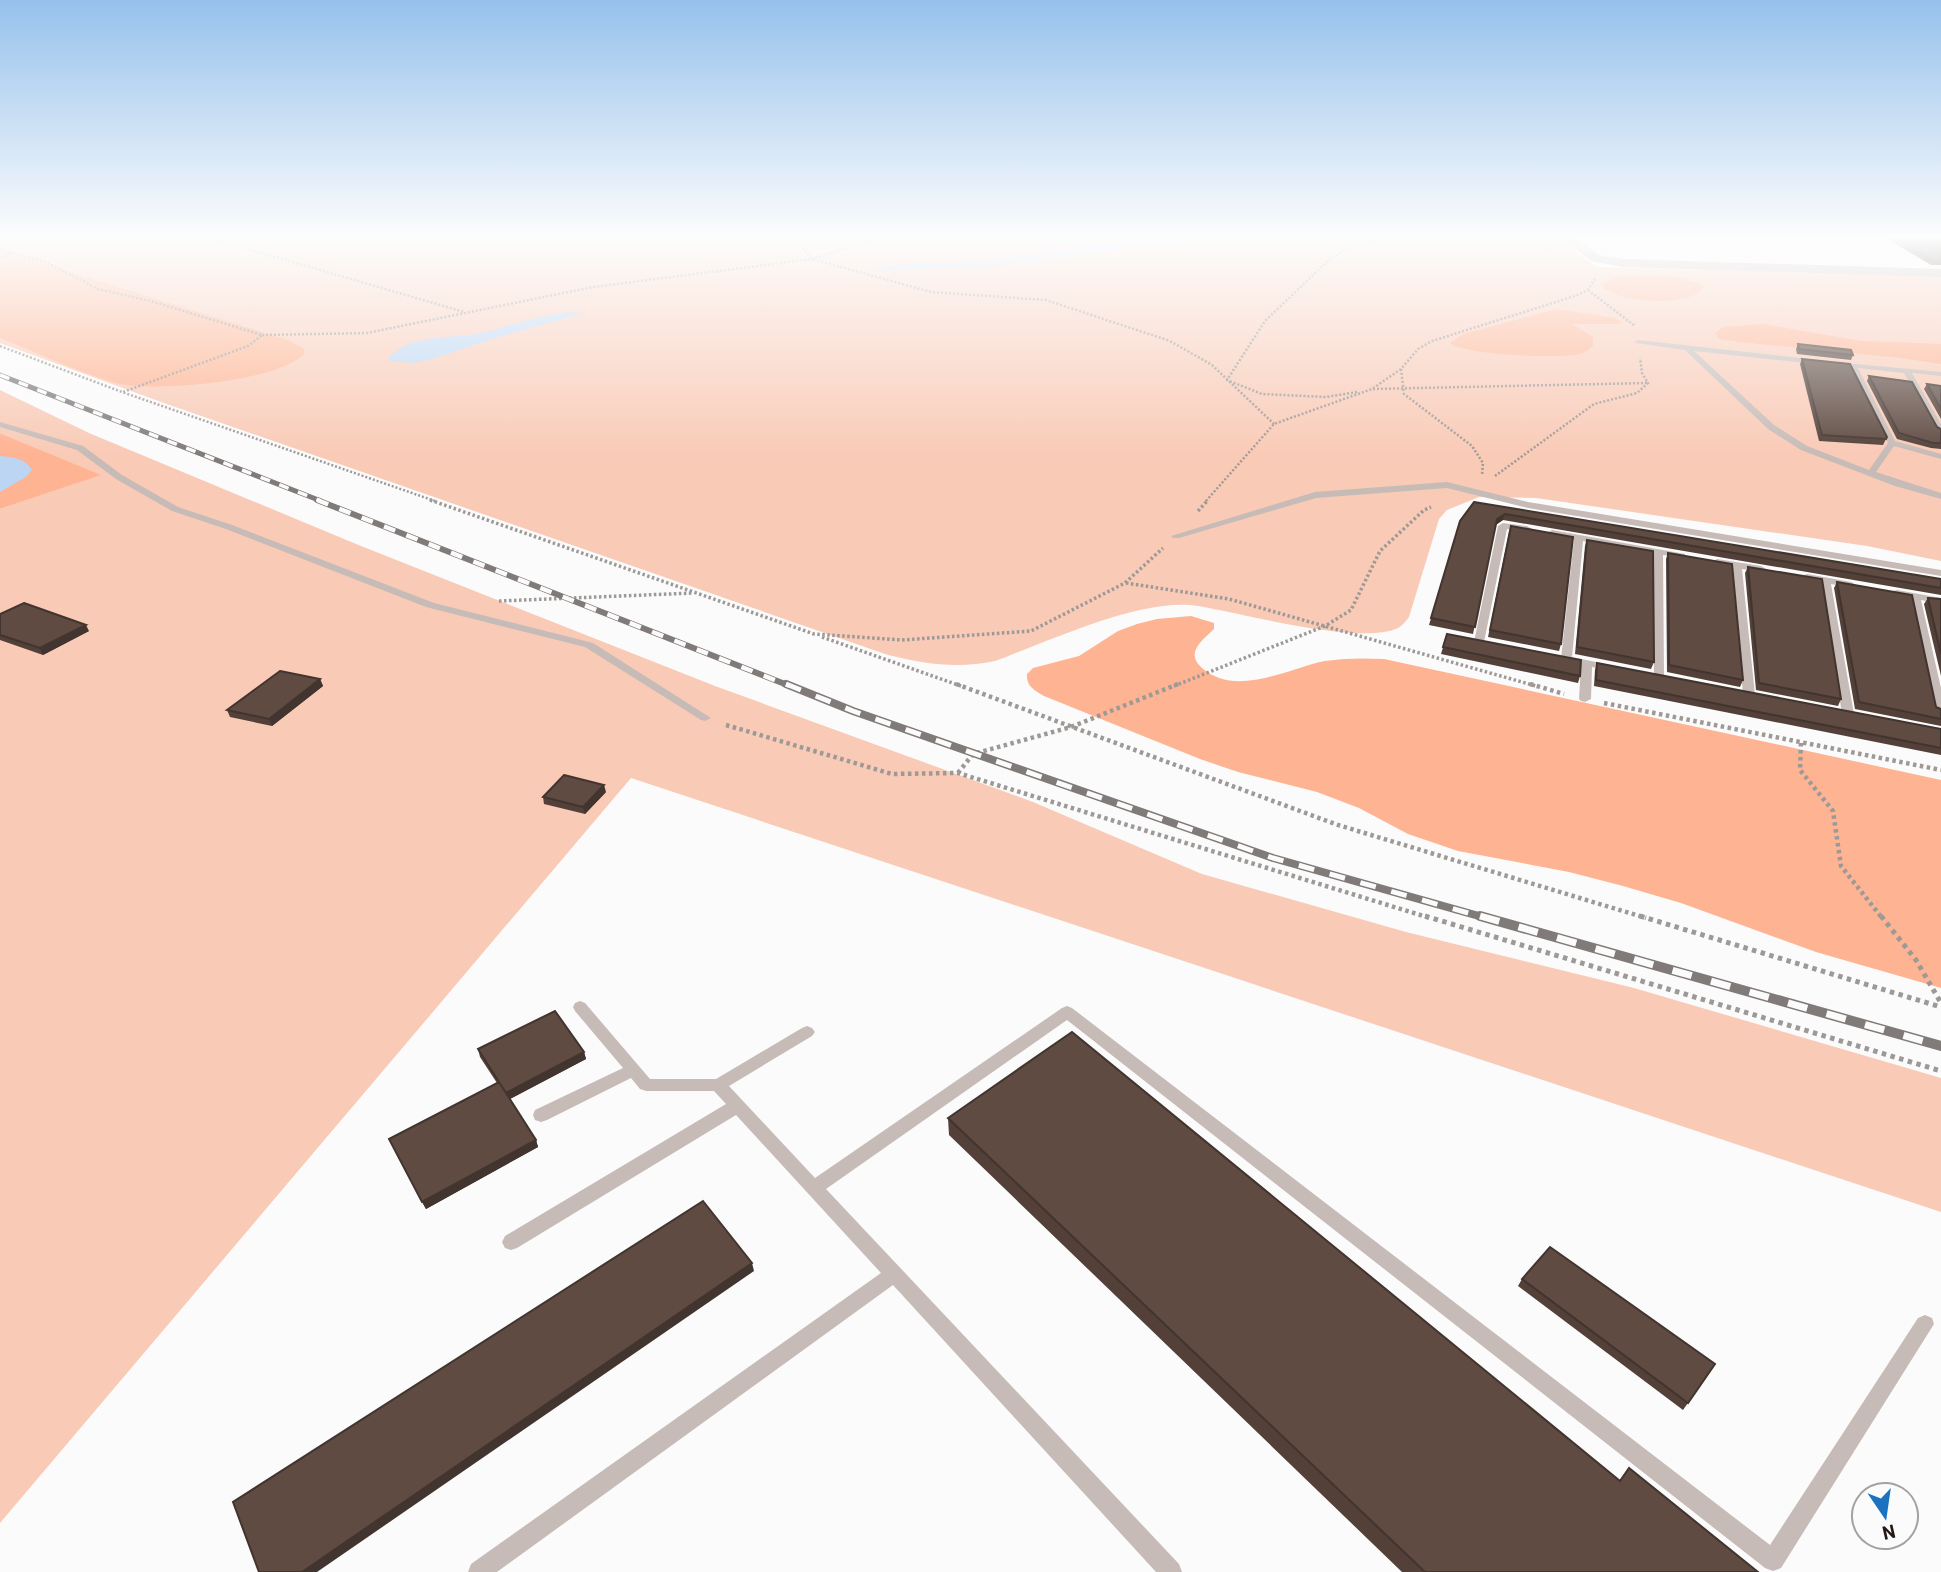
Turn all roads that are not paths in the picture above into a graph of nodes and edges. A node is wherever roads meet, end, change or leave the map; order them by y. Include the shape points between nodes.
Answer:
1 (1638, 342) road end
2 (1687, 348) junction
3 (1853, 366) junction
4 (1907, 371) junction
5 (1941, 375) edge
6 (1914, 380) junction
7 (0, 424) edge
8 (1941, 431) edge
9 (1892, 443) junction
10 (1941, 457) edge
11 (1871, 473) junction
12 (1941, 496) edge
13 (1176, 536) road end
14 (1579, 538) junction
15 (1658, 552) junction
16 (1697, 558) edge
17 (1710, 561) edge
18 (1737, 565) junction
19 (1775, 572) edge
20 (1941, 573) edge
21 (1800, 576) edge
22 (1825, 580) junction
23 (1864, 587) edge
24 (1890, 592) edge
25 (1916, 596) junction
26 (1941, 601) edge
27 (1474, 640) joint
28 (1491, 644) edge
29 (1554, 656) edge
30 (1566, 659) junction
31 (1587, 663) junction
32 (1623, 670) edge
33 (1653, 676) joint
34 (1672, 680) edge
35 (1736, 692) edge
36 (1749, 695) junction
37 (1761, 697) edge
38 (1585, 699) road end
39 (1835, 712) edge
40 (1941, 713) edge
41 (1848, 714) junction
42 (1861, 717) edge
43 (705, 719) road end
44 (580, 1007) dead end
45 (807, 1032) dead end
46 (634, 1070) junction
47 (718, 1085) junction
48 (737, 1106) junction
49 (541, 1115) dead end
50 (814, 1188) junction
51 (511, 1242) dead end
52 (894, 1274) junction
53 (1925, 1324) dead end
54 (479, 1572) edge
55 (1171, 1572) edge

1 - 2 lane
2 - 3 lane
2 - 11 lane via 1771,427 1804,448
3 - 4 lane
3 - 9 lane
4 - 5 lane
4 - 6 lane
5 - 6 lane
6 - 8 lane
7 - 43 lane via 80,448 175,509 430,605 589,645
9 - 10 lane
9 - 11 lane
11 - 12 lane
13 - 20 lane via 1315,495 1447,485 1528,505
14 - 15 lane
14 - 27 lane via 1503,526
14 - 30 lane
15 - 16 lane
15 - 33 lane
17 - 18 lane
18 - 19 lane
18 - 36 lane
21 - 22 lane
22 - 23 lane
22 - 41 lane
24 - 25 lane
25 - 26 lane
25 - 40 lane
27 - 28 lane
29 - 30 lane
30 - 31 lane
31 - 32 lane
31 - 38 lane
33 - 34 lane
35 - 36 lane
36 - 37 lane
39 - 41 lane
41 - 42 lane
44 - 46 lane
45 - 47 lane
46 - 47 lane via 646,1084
46 - 49 lane
47 - 48 lane
48 - 50 lane
48 - 51 lane
50 - 52 lane
50 - 53 lane via 1068,1012 1773,1560
52 - 54 lane
52 - 55 lane

